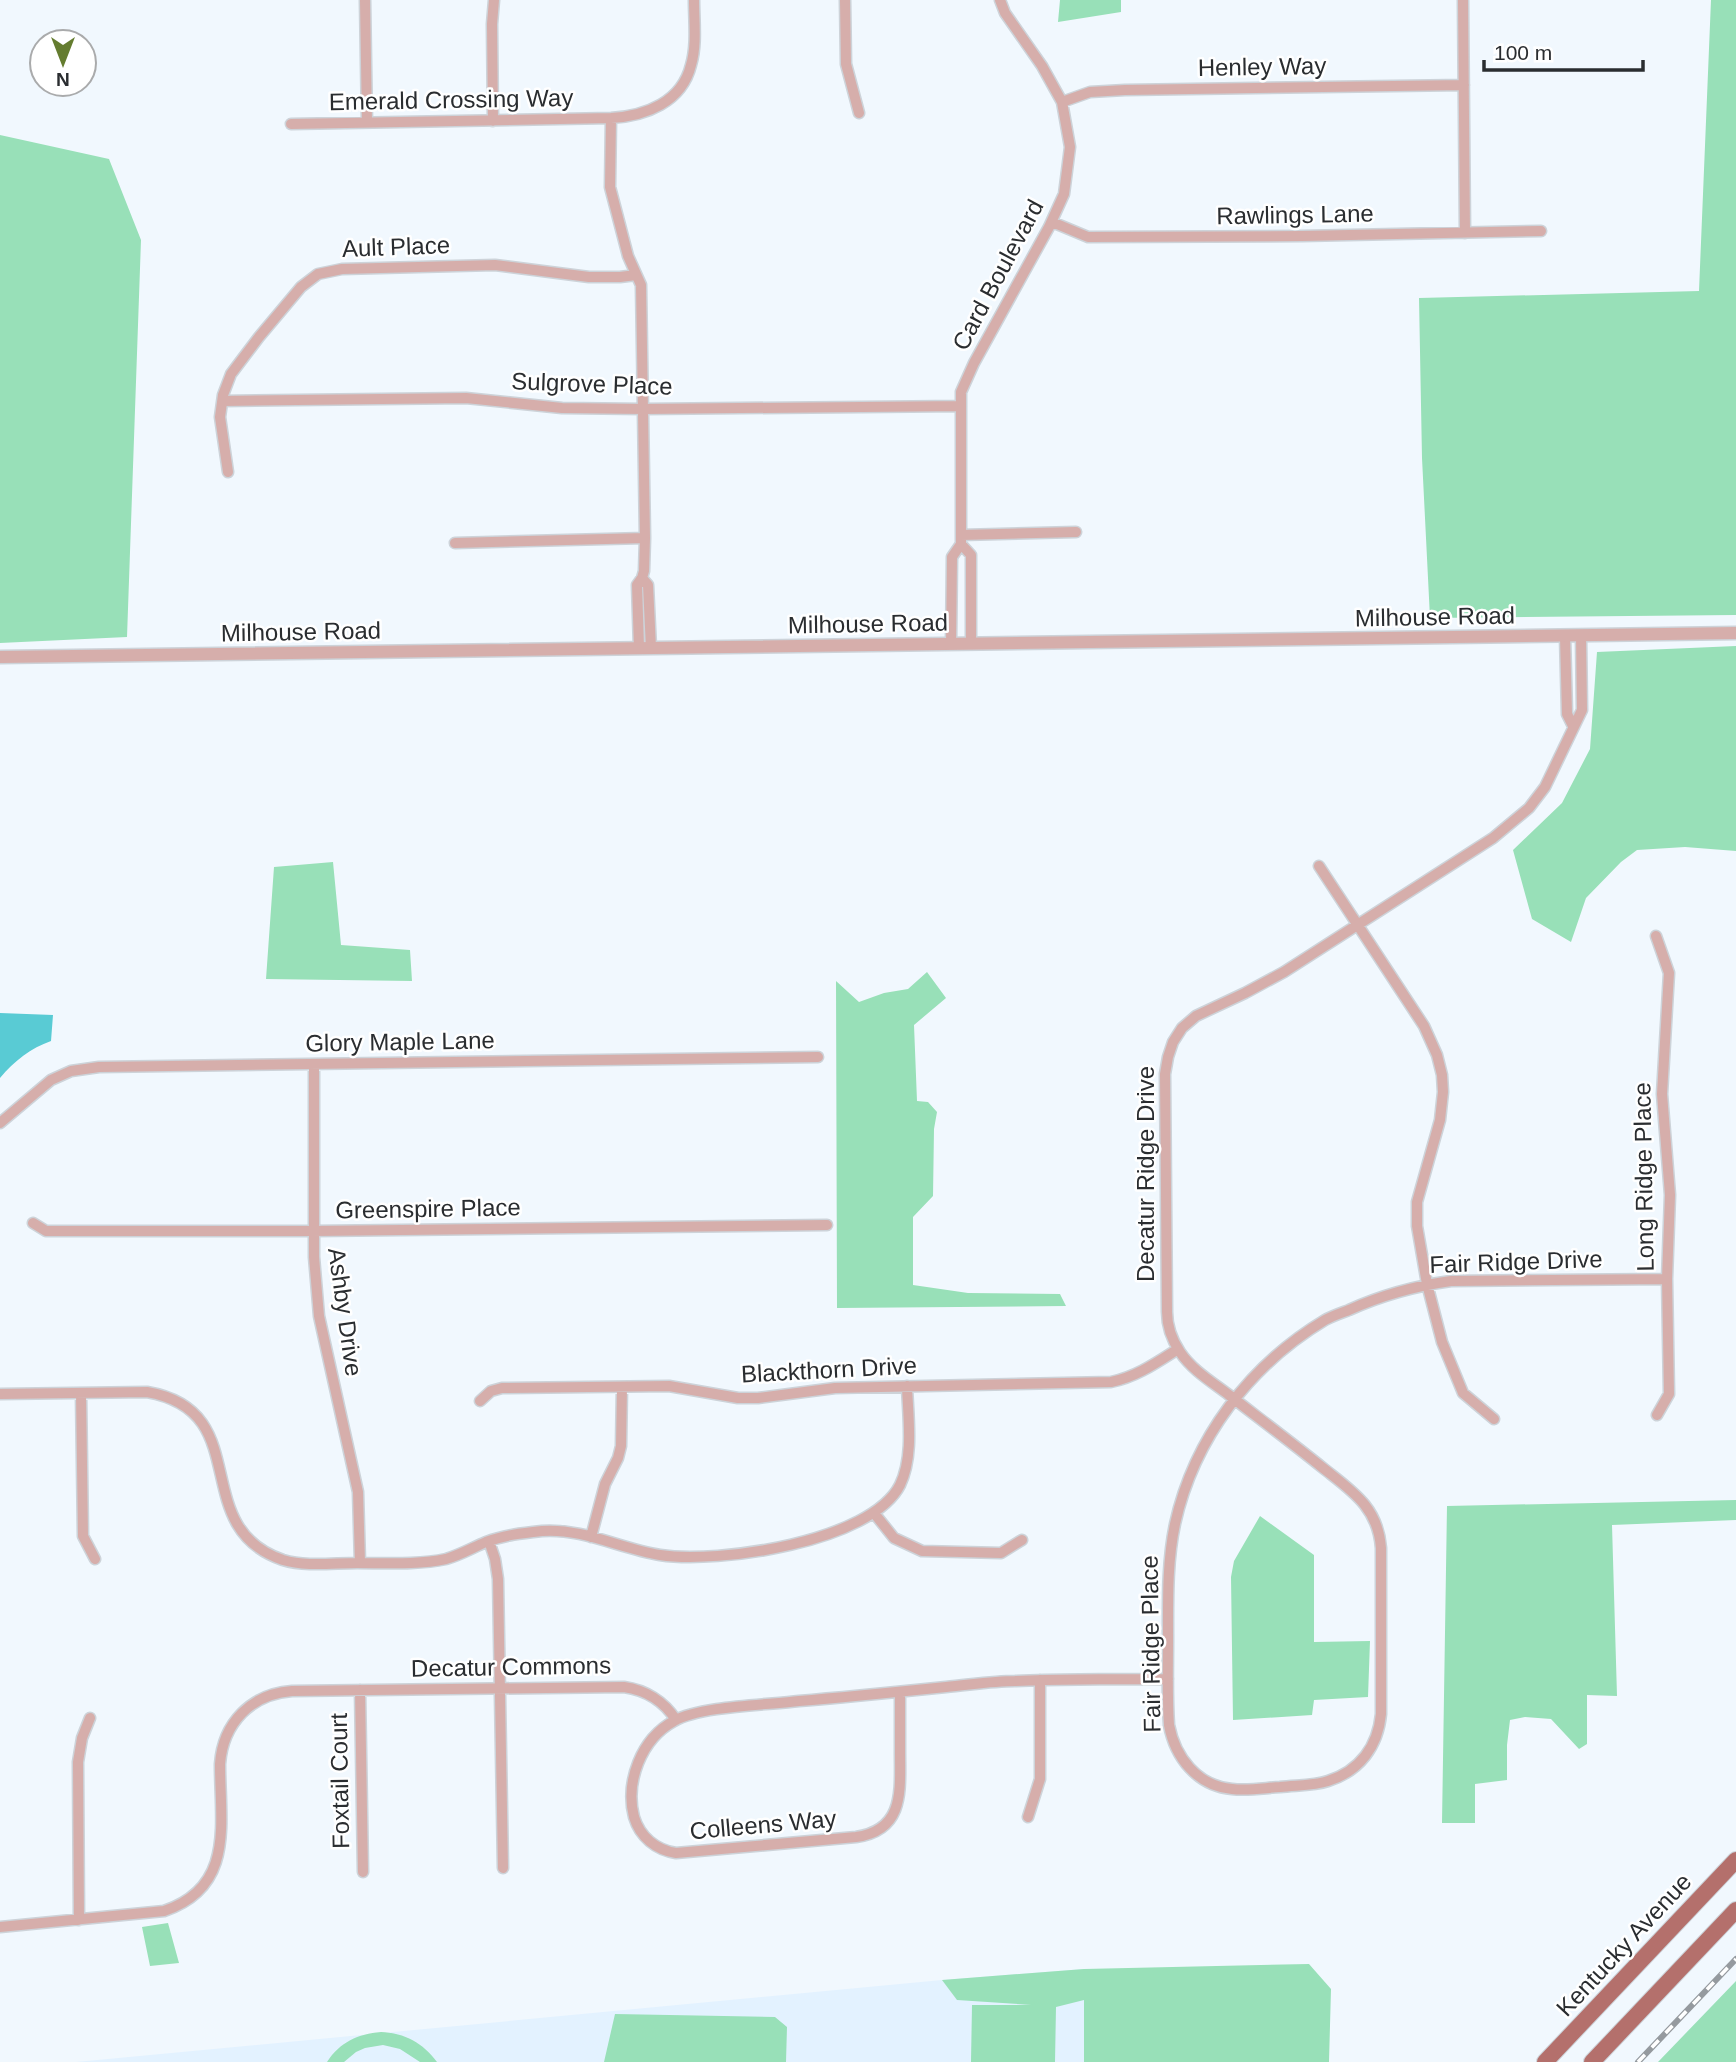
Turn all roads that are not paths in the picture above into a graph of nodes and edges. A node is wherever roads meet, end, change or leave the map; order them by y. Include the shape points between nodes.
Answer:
1 (365, 0) edge
2 (494, 0) edge
3 (694, 0) edge
4 (845, 0) edge
5 (1000, 0) edge
6 (1463, 0) edge
7 (1464, 85) junction
8 (1062, 102) junction
9 (859, 113) dead end
10 (611, 118) junction
11 (493, 121) junction
12 (368, 123) junction
13 (291, 124) dead end
14 (1052, 222) junction
15 (1541, 231) dead end
16 (1465, 233) junction
17 (636, 275) junction
18 (223, 401) junction
19 (961, 406) junction
20 (644, 409) junction
21 (228, 472) dead end
22 (1076, 532) dead end
23 (645, 538) junction
24 (961, 540) junction
25 (455, 543) dead end
26 (1736, 633) edge
27 (1565, 636) junction
28 (1581, 636) junction
29 (951, 644) junction
30 (971, 644) junction
31 (645, 648) junction
32 (0, 657) edge
33 (1573, 726) junction
34 (1319, 866) dead end
35 (1357, 924) junction
36 (1656, 936) dead end
37 (818, 1057) dead end
38 (314, 1064) junction
39 (0, 1123) edge
40 (33, 1223) dead end
41 (827, 1225) dead end
42 (314, 1231) junction
43 (1667, 1279) junction
44 (1427, 1284) junction
45 (1178, 1349) junction
46 (907, 1386) junction
47 (622, 1387) junction
48 (81, 1392) junction
49 (0, 1394) edge
50 (1234, 1399) junction
51 (480, 1401) dead end
52 (1657, 1415) dead end
53 (1494, 1419) dead end
54 (874, 1513) junction
55 (591, 1536) junction
56 (1023, 1540) dead end
57 (489, 1541) junction
58 (95, 1559) dead end
59 (360, 1563) junction
60 (1168, 1679) junction
61 (1040, 1680) junction
62 (500, 1688) junction
63 (360, 1690) junction
64 (900, 1692) junction
65 (90, 1718) dead end
66 (676, 1720) junction
67 (1192, 1771) joint
68 (1028, 1817) dead end
69 (1736, 1860) edge
70 (503, 1868) dead end
71 (363, 1872) dead end
72 (1736, 1910) edge
73 (79, 1920) junction
74 (0, 1927) edge
75 (1545, 2062) edge
76 (1592, 2062) edge

1 - 12 street
2 - 11 street
3 - 10 street, Emerald Crossing Way via 694,51 683,82 659,107
4 - 9 street via 846,64
5 - 8 street, Card Boulevard
6 - 7 street
7 - 8 street, Henley Way via 1125,90 1090,92
7 - 16 street
8 - 14 street, Card Boulevard via 1070,147 1064,194
10 - 11 street, Emerald Crossing Way
10 - 17 street via 610,187
11 - 12 street, Emerald Crossing Way
12 - 13 street, Emerald Crossing Way
14 - 16 street, Rawlings Lane via 1088,237
14 - 19 street, Card Boulevard via 974,363 961,391
15 - 16 street, Rawlings Lane
17 - 18 street, Ault Place via 589,277 495,265 342,268 318,274 301,287 231,374
17 - 20 street via 641,285
18 - 20 street, Sulgrove Place via 466,398 562,408
18 - 21 street, Ault Place via 220,417
19 - 20 street, Sulgrove Place
19 - 24 street, Card Boulevard
20 - 23 street
22 - 24 street
23 - 25 street
23 - 31 street via 644,571 637,585
24 - 29 street, Card Boulevard via 952,557
24 - 30 street, Card Boulevard via 971,555
26 - 28 street, Milhouse Road
27 - 28 street, Milhouse Road
27 - 30 street, Milhouse Road
27 - 33 street via 1567,714
28 - 33 street, Decatur Ridge Drive via 1582,710
29 - 30 street, Milhouse Road
29 - 31 street, Milhouse Road
31 - 32 street, Milhouse Road
33 - 35 street, Decatur Ridge Drive via 1545,787 1513,823
34 - 35 street
35 - 44 street via 1424,1026 1440,1065 1442,1109 1416,1206
35 - 45 street, Decatur Ridge Drive via 1284,972 1196,1016 1171,1046 1165,1074 1167,1312
36 - 43 street, Long Ridge Place via 1669,973 1661,1094 1670,1195
37 - 38 street, Glory Maple Lane
38 - 39 street, Glory Maple Lane via 71,1070 51,1080
38 - 42 street, Ashby Drive
40 - 42 street, Greenspire Place via 46,1231
41 - 42 street, Greenspire Place
42 - 59 street, Ashby Drive via 322,1334 358,1493
43 - 44 street, Fair Ridge Drive
43 - 52 street, Long Ridge Place via 1669,1394
44 - 50 street, Fair Ridge Drive via 1381,1296 1326,1319 1278,1353
44 - 53 street via 1442,1342 1463,1393
45 - 46 street, Blackthorn Drive via 1148,1369 1111,1382
45 - 50 street, Decatur Ridge Drive
46 - 47 street, Blackthorn Drive via 825,1388 758,1398 669,1386
46 - 54 street via 906,1470 892,1496
47 - 51 street, Blackthorn Drive via 502,1388
47 - 55 street via 622,1442
48 - 49 street
48 - 58 street via 83,1535
48 - 59 street via 158,1393 185,1405 208,1430 228,1507 253,1543 269,1554 301,1563
50 - 60 street, Fair Ridge Place via 1203,1446 1185,1486 1172,1537
50 - 67 street, Decatur Ridge Drive via 1360,1498 1372,1514 1381,1548 1381,1721 1373,1745 1359,1763 1320,1783 1233,1790 1211,1784
54 - 55 street via 803,1542 725,1556 660,1555
54 - 56 street via 894,1538 922,1551 1001,1553
55 - 57 street via 545,1531
57 - 59 street via 424,1562
57 - 62 street via 499,1579
60 - 61 street
60 - 67 street, Fair Ridge Place via 1171,1736
61 - 64 street
61 - 68 street via 1040,1779
62 - 63 street, Decatur Commons
62 - 66 street, Decatur Commons via 633,1689 656,1699
62 - 70 street
63 - 71 street, Foxtail Court
63 - 73 street, Decatur Commons via 283,1691 248,1707 231,1725 221,1749 220,1850 205,1885 191,1899 164,1911
64 - 66 street via 748,1706
64 - 66 street, Colleens Way via 898,1804 884,1826 866,1836 685,1853 653,1844 634,1816 635,1773 648,1744
65 - 73 street via 78,1762
69 - 75 main road, Kentucky Avenue
72 - 76 main road
73 - 74 street, Decatur Commons

